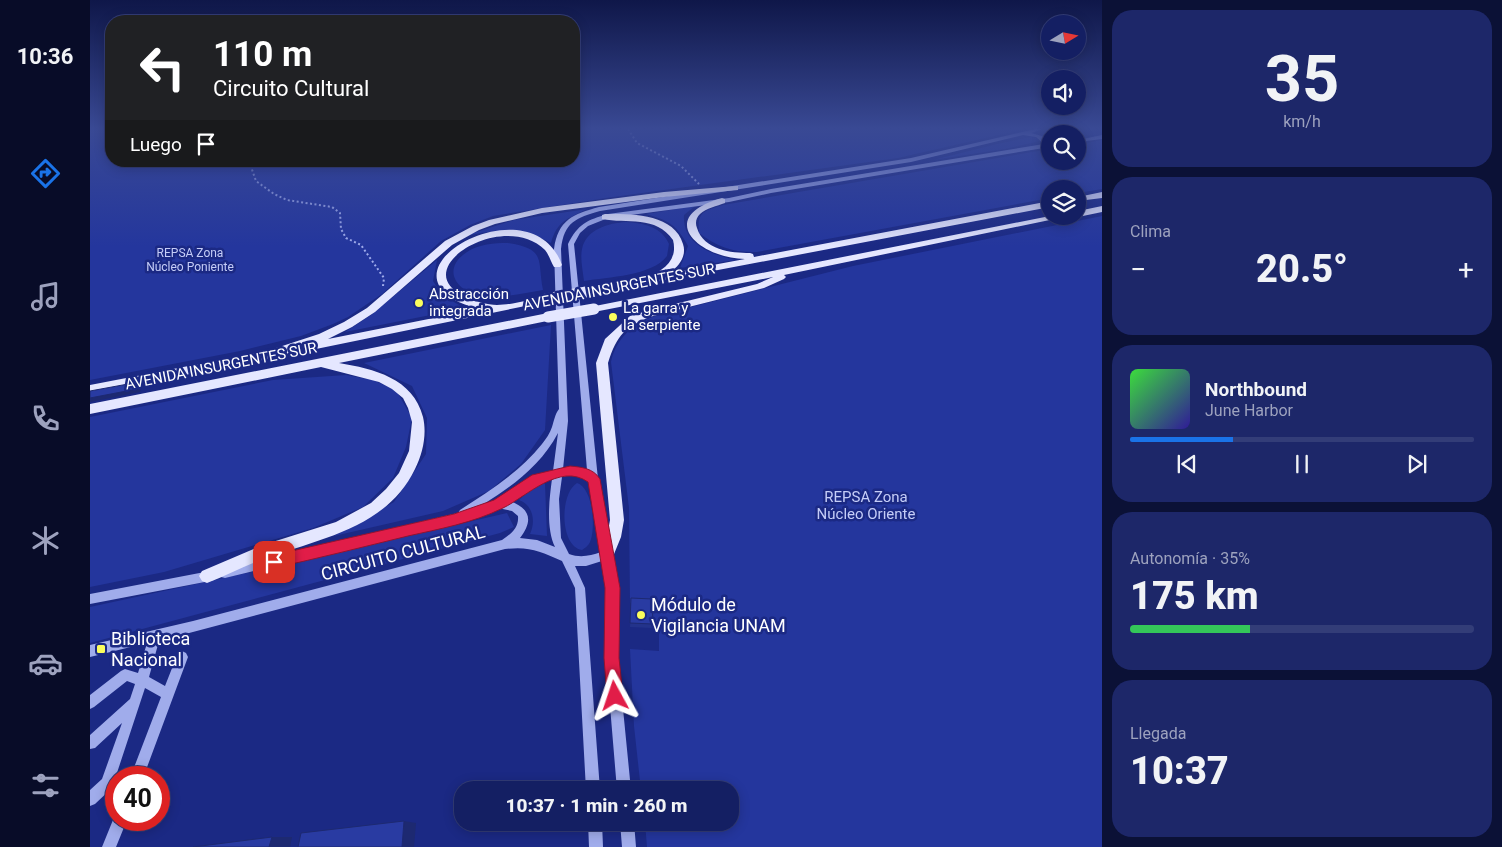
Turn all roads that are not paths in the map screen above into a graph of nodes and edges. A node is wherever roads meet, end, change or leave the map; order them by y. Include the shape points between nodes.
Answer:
1 (858, 169) edge
2 (914, 169) edge
3 (735, 188) junction
4 (1102, 194) edge
5 (1086, 197) edge
6 (722, 201) junction
7 (1041, 206) edge
8 (1102, 209) edge
9 (1086, 212) edge
10 (605, 217) junction
11 (1041, 221) edge
12 (802, 252) junction
13 (557, 265) junction
14 (793, 269) junction
15 (640, 282) junction
16 (505, 307) junction
17 (271, 354) junction
18 (317, 364) junction
19 (90, 389) edge
20 (563, 397) junction
21 (94, 409) edge
22 (557, 475) junction
23 (593, 479) junction
24 (498, 504) junction
25 (454, 519) junction
26 (505, 544) junction
27 (607, 554) junction
28 (568, 560) junction
29 (207, 576) junction
30 (90, 599) edge
31 (155, 636) junction
32 (90, 651) edge
33 (182, 657) dead end
34 (143, 680) junction
35 (168, 694) junction
36 (90, 703) edge
37 (135, 703) junction
38 (90, 743) edge
39 (141, 766) edge
40 (592, 781) edge
41 (623, 781) edge
42 (90, 799) edge
43 (116, 831) edge
44 (595, 831) edge
45 (628, 831) edge
46 (110, 845) edge
47 (596, 847) edge
48 (629, 847) edge

1 - 3 street
2 - 6 street
3 - 13 street via 587,213 561,231 557,241
3 - 17 main road via 571,207 514,216 483,225 450,242 372,310 346,326
4 - 5 main road
6 - 10 street
6 - 12 main road via 700,210 692,218 694,234 707,246 724,254 744,256
7 - 12 main road, AVENIDA INSURGENTES SUR
8 - 9 main road
10 - 15 main road via 630,217 654,222 668,229 677,240 681,250 677,262 661,275
10 - 23 street via 591,220 577,230 571,244
11 - 14 main road, AVENIDA INSURGENTES SUR
12 - 15 main road, AVENIDA INSURGENTES SUR
13 - 16 main road via 545,245 517,234 479,238 451,253 441,272 446,289 470,304
13 - 20 street
14 - 18 main road, AVENIDA INSURGENTES SUR, bridge
14 - 27 main road via 760,286 645,315 625,325 609,342 602,363 617,520
15 - 16 main road, AVENIDA INSURGENTES SUR, bridge
16 - 17 main road, AVENIDA INSURGENTES SUR
17 - 19 main road, AVENIDA INSURGENTES SUR
18 - 21 main road, AVENIDA INSURGENTES SUR
18 - 29 main road via 370,373 404,392 414,406 418,423 416,453 410,466 388,496 356,521 249,557
20 - 22 street via 564,421
20 - 25 street via 560,418 537,456 518,474
22 - 23 street, CIRCUITO CULTURAL via 583,472
22 - 24 street, CIRCUITO CULTURAL via 536,479
22 - 28 street via 554,499 556,538
23 - 27 street
24 - 25 street, CIRCUITO CULTURAL
24 - 26 street via 515,506 524,518 522,529
25 - 29 street, CIRCUITO CULTURAL
26 - 28 street, CIRCUITO CULTURAL via 532,544
26 - 31 street, CIRCUITO CULTURAL
27 - 28 street, CIRCUITO CULTURAL via 582,562
27 - 41 street via 612,588 612,658
28 - 40 street via 580,588
29 - 30 street, CIRCUITO CULTURAL
31 - 32 street, CIRCUITO CULTURAL
31 - 34 street
33 - 35 street
34 - 35 street
34 - 36 street via 125,675
34 - 37 street
35 - 39 street
37 - 38 street
37 - 42 street via 108,783
43 - 46 street
44 - 47 street
45 - 48 street

